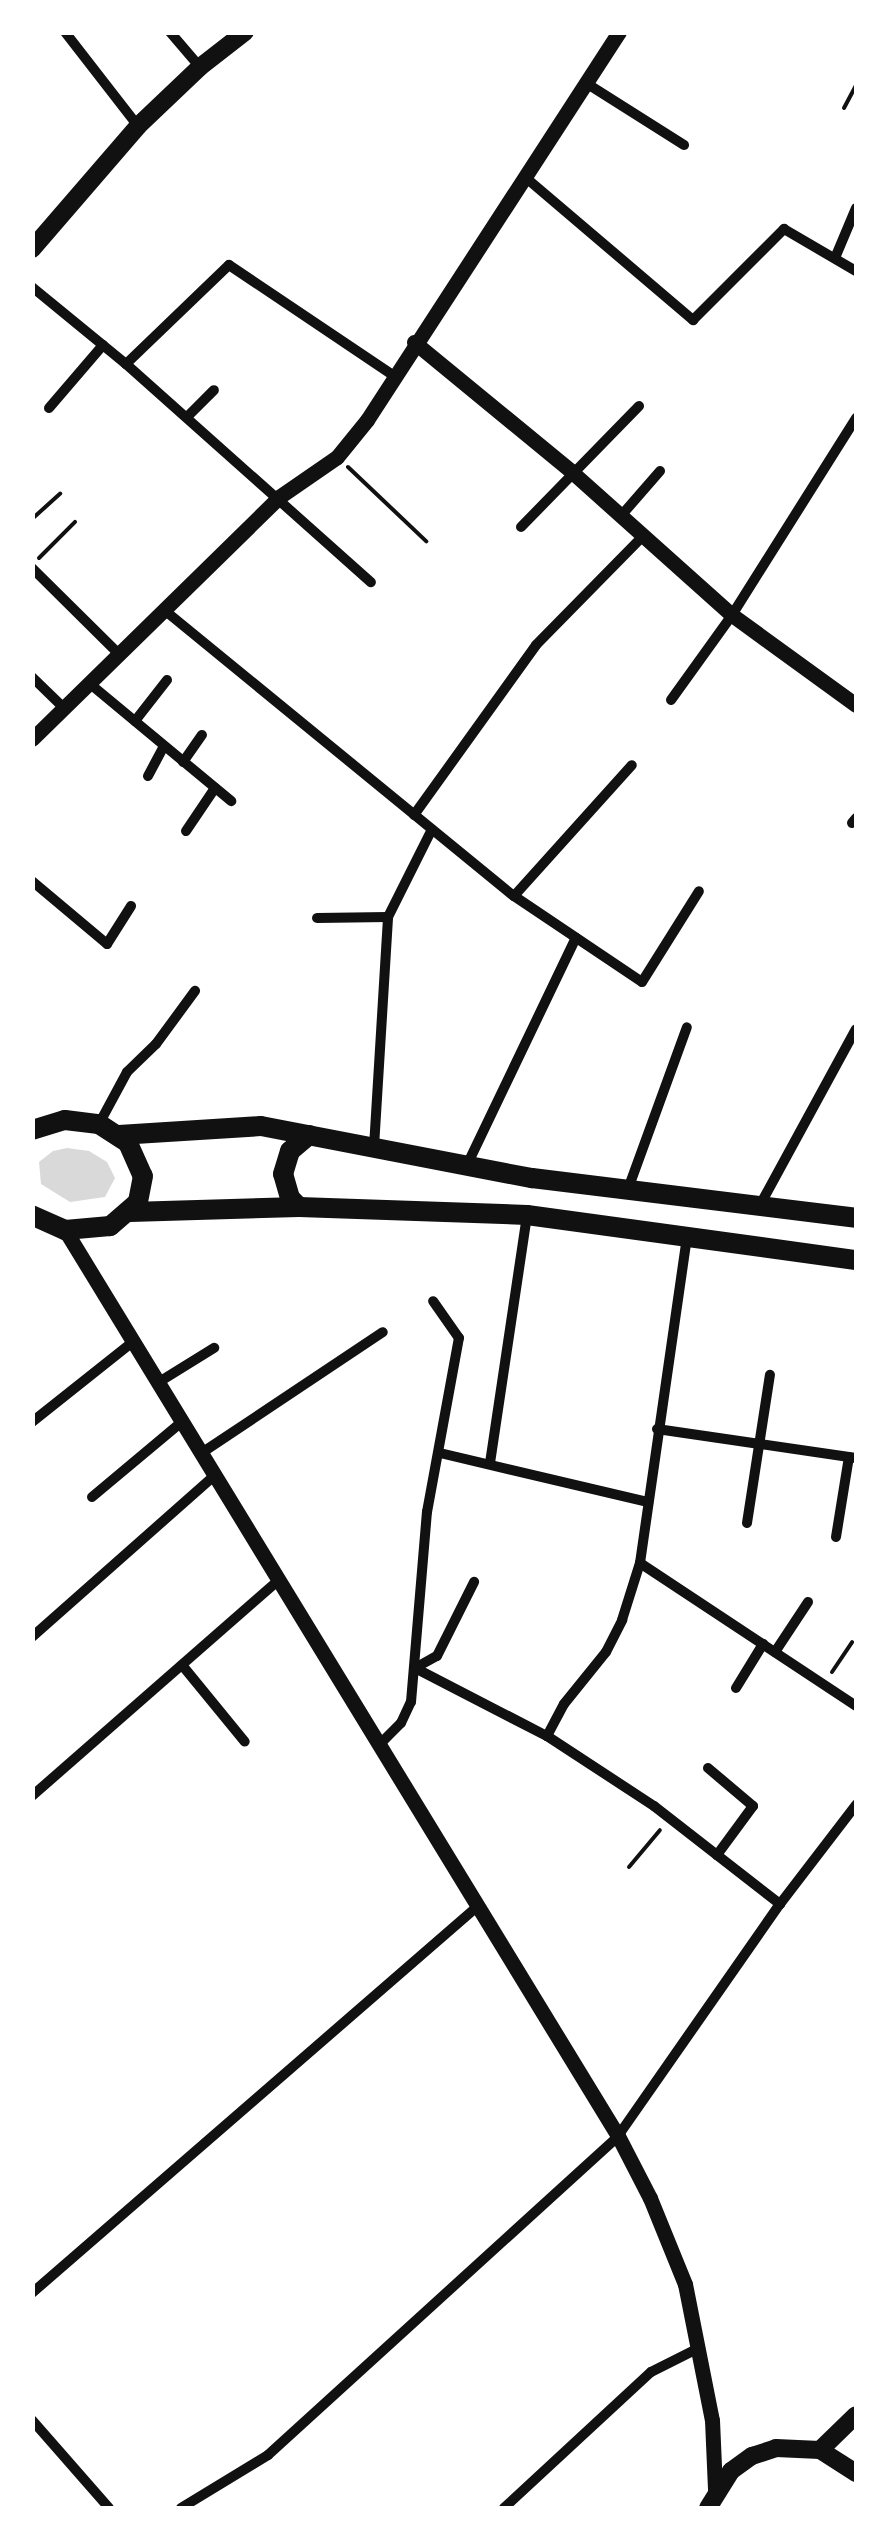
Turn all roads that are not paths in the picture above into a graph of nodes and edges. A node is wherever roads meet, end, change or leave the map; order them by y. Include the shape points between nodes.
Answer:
1 (65, 32) edge
2 (170, 32) edge
3 (245, 32) edge
4 (619, 32) edge
5 (200, 67) junction
6 (586, 83) junction
7 (138, 126) junction
8 (684, 145) dead end
9 (524, 177) junction
10 (856, 208) edge
11 (32, 249) edge
12 (834, 258) junction
13 (856, 271) edge
14 (32, 286) edge
15 (414, 342) junction
16 (103, 345) junction
17 (126, 364) junction
18 (394, 376) junction
19 (214, 390) dead end
20 (639, 406) dead end
21 (49, 408) dead end
22 (187, 417) junction
23 (856, 418) edge
24 (660, 471) dead end
25 (572, 472) junction
26 (279, 496) junction
27 (620, 517) junction
28 (521, 527) dead end
29 (642, 537) junction
30 (32, 567) edge
31 (371, 582) dead end
32 (163, 608) junction
33 (732, 615) junction
34 (118, 653) junction
35 (32, 677) edge
36 (167, 680) dead end
37 (89, 683) junction
38 (671, 700) dead end
39 (856, 704) edge
40 (64, 708) junction
41 (135, 721) junction
42 (202, 736) dead end
43 (32, 739) edge
44 (164, 746) junction
45 (183, 762) junction
46 (632, 765) dead end
47 (148, 776) dead end
48 (215, 788) junction
49 (231, 801) dead end
50 (414, 815) junction
51 (432, 829) junction
52 (186, 831) dead end
53 (32, 881) edge
54 (700, 891) dead end
55 (514, 896) junction
56 (131, 906) dead end
57 (388, 917) junction
58 (317, 918) dead end
59 (576, 938) junction
60 (195, 990) dead end
61 (687, 1027) dead end
62 (856, 1029) edge
63 (99, 1124) junction
64 (36, 1127) edge
65 (119, 1135) junction
66 (310, 1135) junction
67 (374, 1148) junction
68 (466, 1166) junction
69 (628, 1190) junction
70 (759, 1206) junction
71 (299, 1207) junction
72 (130, 1212) junction
73 (528, 1215) junction
74 (856, 1218) edge
75 (36, 1223) edge
76 (65, 1230) junction
77 (686, 1237) junction
78 (856, 1260) edge
79 (433, 1301) dead end
80 (383, 1332) dead end
81 (134, 1341) junction
82 (214, 1348) dead end
83 (770, 1375) dead end
84 (159, 1382) junction
85 (183, 1421) junction
86 (32, 1422) edge
87 (658, 1429) junction
88 (761, 1444) junction
89 (203, 1452) junction
90 (440, 1453) junction
91 (853, 1458) edge
92 (490, 1463) junction
93 (216, 1474) junction
94 (92, 1497) dead end
95 (648, 1502) junction
96 (747, 1523) dead end
97 (836, 1536) dead end
98 (640, 1563) junction
99 (279, 1580) junction
100 (474, 1582) dead end
101 (808, 1602) dead end
102 (32, 1637) edge
103 (763, 1644) junction
104 (775, 1652) junction
105 (182, 1665) junction
106 (415, 1668) junction
107 (736, 1688) dead end
108 (856, 1706) edge
109 (547, 1736) junction
110 (245, 1742) dead end
111 (380, 1745) junction
112 (708, 1768) dead end
113 (32, 1796) edge
114 (856, 1804) edge
115 (716, 1855) junction
116 (780, 1904) junction
117 (478, 1906) junction
118 (618, 2136) junction
119 (32, 2293) edge
120 (700, 2348) junction
121 (856, 2416) edge
122 (32, 2420) edge
123 (820, 2450) junction
124 (856, 2473) edge
125 (716, 2490) junction
126 (109, 2508) edge
127 (181, 2508) edge
128 (504, 2508) edge
129 (708, 2508) edge

1 - 7 street
2 - 5 street
3 - 5 main road
4 - 6 street
5 - 7 main road
6 - 8 street
6 - 9 street
7 - 11 main road
9 - 12 street via 693,320 784,229
9 - 15 street
10 - 12 street
12 - 13 street
14 - 16 street
15 - 18 street
15 - 25 street
16 - 17 street
16 - 21 street
17 - 18 street via 229,265
17 - 22 street
18 - 26 street via 337,457
19 - 22 street
20 - 25 street
22 - 26 street
23 - 33 street
24 - 27 street
25 - 27 street
25 - 28 street
26 - 31 street
26 - 32 street
27 - 29 street
29 - 33 street
29 - 50 street via 536,645
30 - 34 street
32 - 34 street
32 - 50 street
33 - 38 street
33 - 39 street
34 - 37 street
35 - 40 street
36 - 41 street
37 - 40 street
37 - 41 street
40 - 43 street
41 - 44 street
42 - 45 street
44 - 45 street
44 - 47 street
45 - 48 street
46 - 55 street
48 - 49 street
48 - 52 street
50 - 51 street
51 - 55 street
51 - 57 street
53 - 56 street via 106,944
54 - 59 street via 642,982
55 - 59 street
57 - 58 street
57 - 67 street
59 - 68 street
60 - 63 street via 126,1072
61 - 69 street
62 - 70 street
63 - 64 main road via 65,1120
63 - 65 main road
65 - 66 main road via 261,1126
65 - 72 main road via 135,1152 143,1176
66 - 67 main road
66 - 71 main road via 290,1150 283,1174
67 - 68 main road
68 - 69 main road
69 - 70 main road
70 - 74 main road
71 - 72 main road
71 - 73 main road
72 - 76 main road via 99,1230
73 - 77 main road
73 - 92 street
75 - 76 main road
76 - 81 street
77 - 78 main road
77 - 87 street
79 - 90 street via 458,1338
80 - 89 street
81 - 84 street
81 - 86 street
82 - 84 street
83 - 88 street
84 - 85 street
85 - 89 street
85 - 94 street
87 - 88 street
87 - 95 street
88 - 91 street
88 - 96 street
89 - 93 street
90 - 92 street
90 - 106 street via 426,1512
91 - 97 street
92 - 95 street
93 - 99 street
93 - 102 street
95 - 98 street
98 - 103 street
98 - 109 street via 606,1652
99 - 105 street
99 - 111 street
100 - 106 street via 437,1656
101 - 104 street
103 - 104 street
103 - 107 street
104 - 108 street
105 - 110 street
105 - 113 street
106 - 109 street
106 - 111 street via 406,1712
109 - 115 street
111 - 117 street
112 - 115 street via 753,1806
114 - 116 street
115 - 116 street
116 - 118 street
117 - 118 street
117 - 119 street
118 - 120 street via 685,2284
118 - 127 street via 268,2455
120 - 125 street
120 - 128 street via 651,2372
121 - 123 main road
122 - 126 street
123 - 124 main road
123 - 125 main road via 776,2448 752,2456
125 - 129 main road

